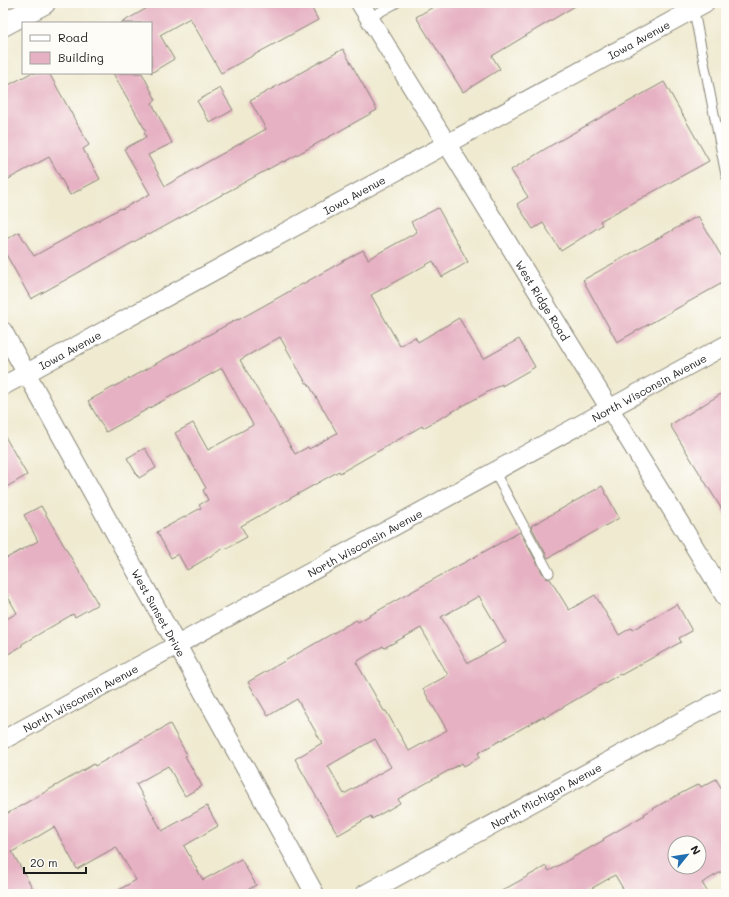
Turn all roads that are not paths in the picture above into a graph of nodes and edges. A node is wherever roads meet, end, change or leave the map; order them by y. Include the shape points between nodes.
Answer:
1 (44, 3) edge
2 (396, 3) edge
3 (697, 5) edge
4 (364, 10) edge
5 (3, 25) edge
6 (448, 144) junction
7 (726, 175) edge
8 (3, 330) edge
9 (726, 345) edge
10 (27, 373) junction
11 (3, 386) edge
12 (610, 408) junction
13 (494, 471) junction
14 (549, 573) dead end
15 (726, 598) edge
16 (177, 645) junction
17 (726, 697) edge
18 (3, 740) edge
19 (316, 894) edge
20 (365, 894) edge

1 - 5 street
2 - 4 lane
3 - 6 street, Iowa Avenue
3 - 7 lane
4 - 6 street, West Ridge Road
6 - 10 street, Iowa Avenue
6 - 12 street, West Ridge Road
8 - 10 street, West Sunset Drive
9 - 12 street, North Wisconsin Avenue
10 - 11 street, Iowa Avenue
10 - 16 street, West Sunset Drive
12 - 13 street, North Wisconsin Avenue
12 - 15 street, West Ridge Road
13 - 14 lane
13 - 16 street, North Wisconsin Avenue
16 - 18 street, North Wisconsin Avenue
16 - 19 street, West Sunset Drive
17 - 20 street, North Michigan Avenue

